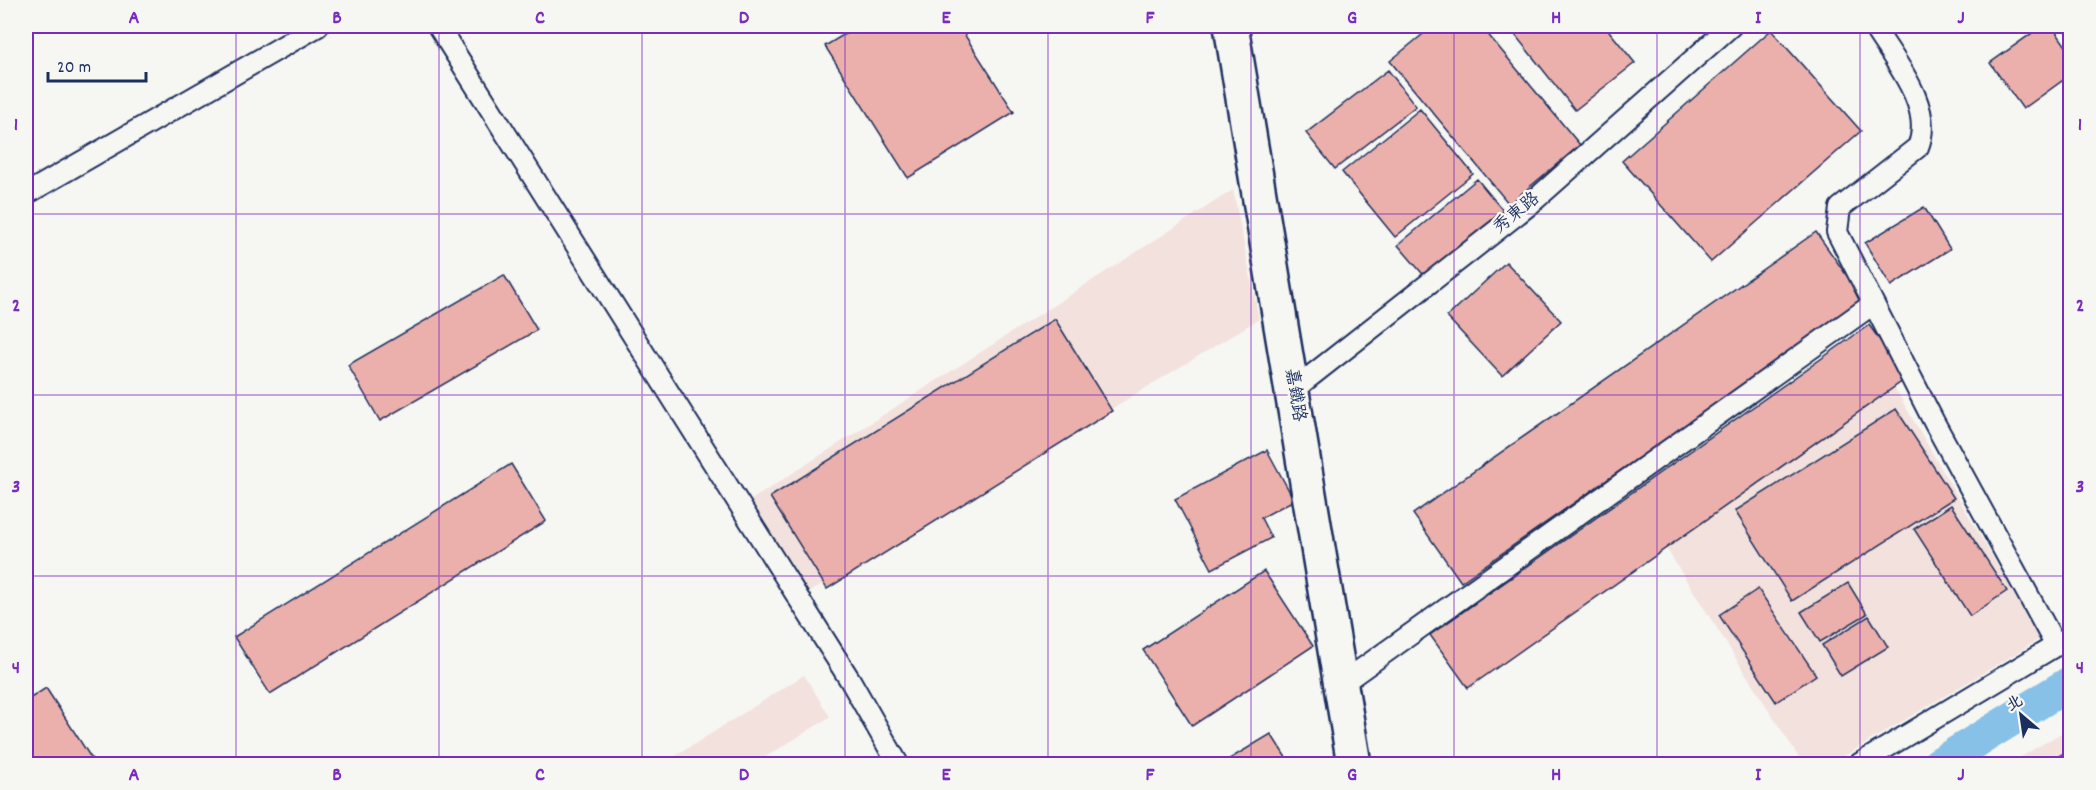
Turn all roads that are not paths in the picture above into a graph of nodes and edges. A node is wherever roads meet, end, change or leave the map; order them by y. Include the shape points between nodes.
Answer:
1 (318, 26) edge
2 (438, 26) edge
3 (1231, 26) edge
4 (1731, 26) edge
5 (1873, 26) edge
6 (26, 194) edge
7 (1873, 304) junction
8 (1293, 390) junction
9 (2063, 642) edge
10 (1341, 684) junction
11 (898, 765) edge
12 (1354, 765) edge
13 (1859, 765) edge

1 - 6 lane
2 - 11 lane via 844,670
3 - 8 street, 嘉鐵路
4 - 8 lane, 秀東路 via 1529,205
5 - 7 lane via 1917,99 1924,122 1918,147 1840,208 1838,232
7 - 9 lane
7 - 10 lane
8 - 10 street, 嘉鐵路
9 - 13 lane
10 - 12 street, 嘉鐵路

